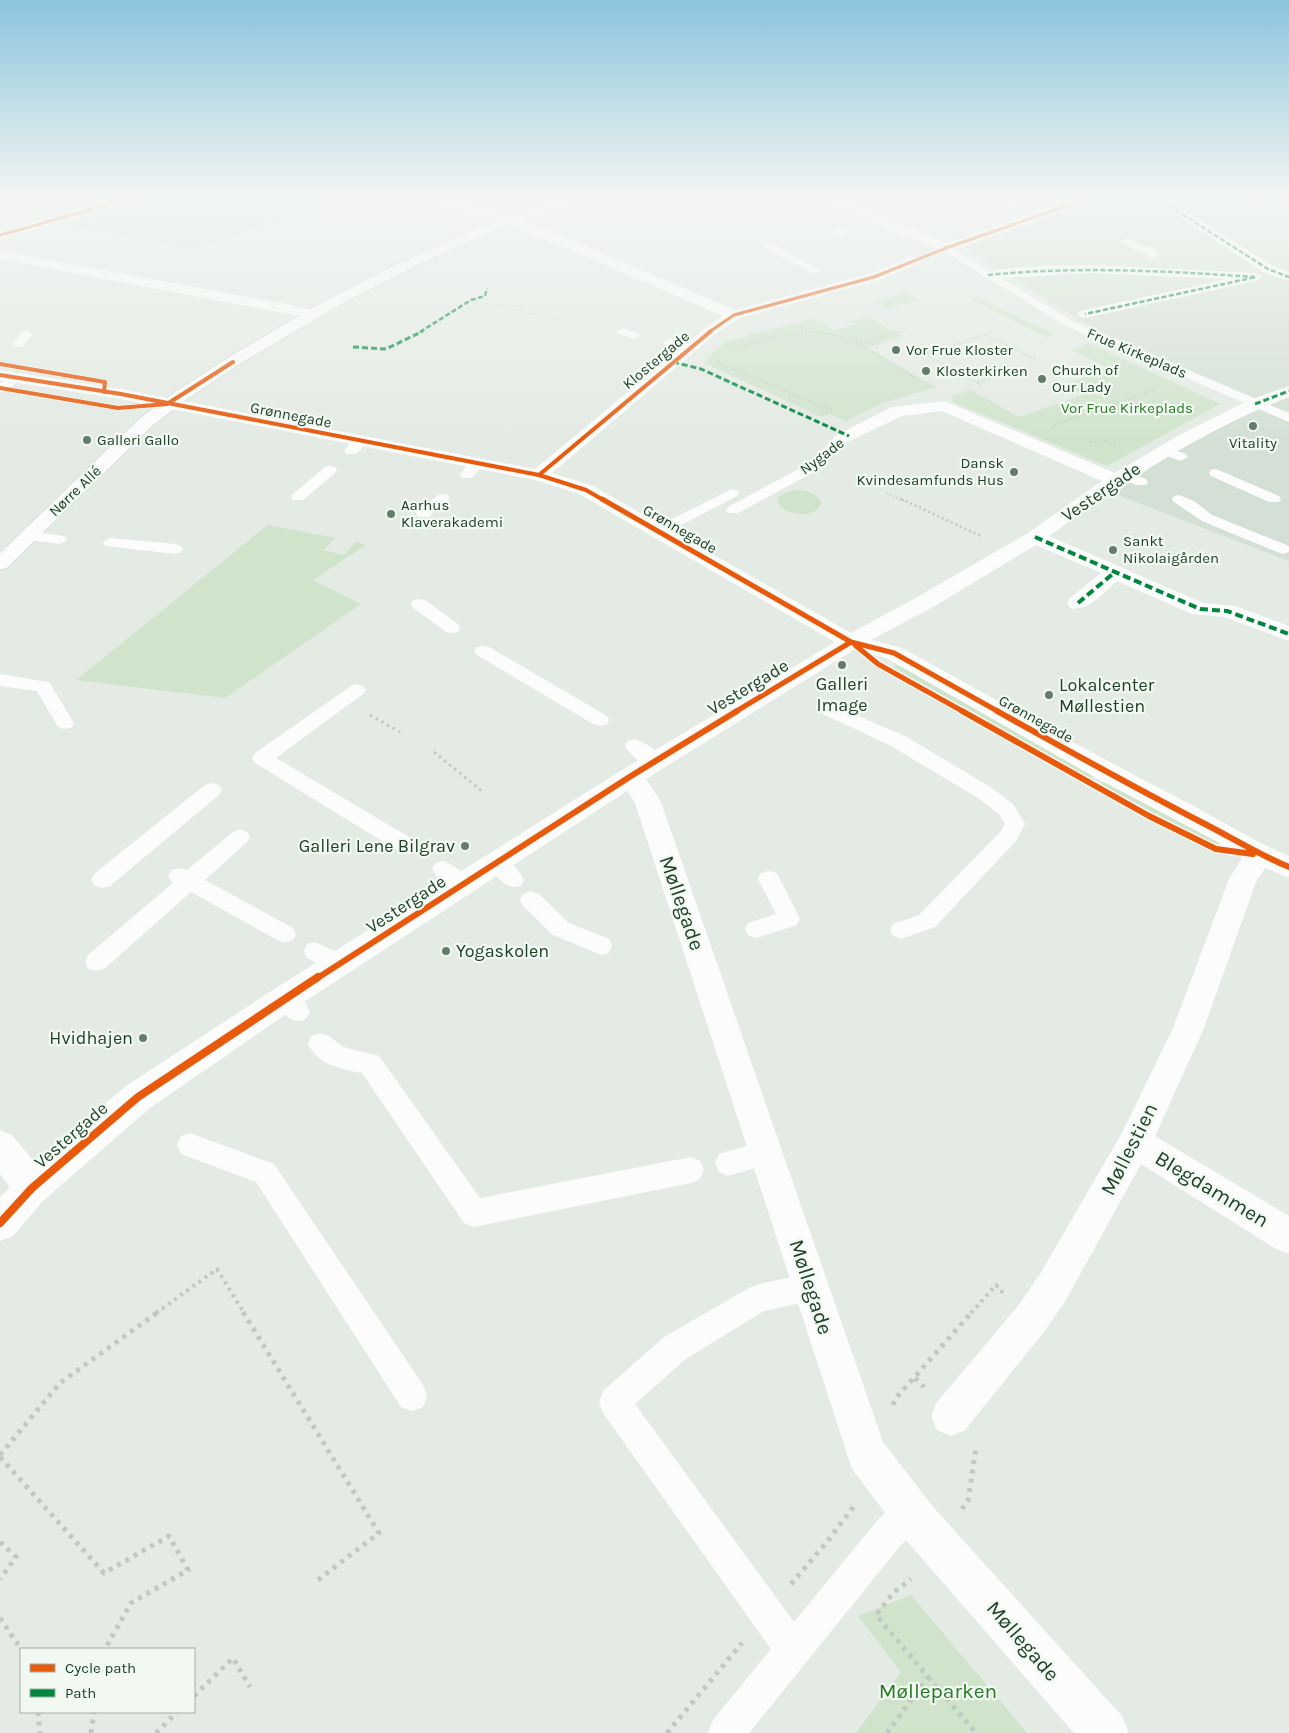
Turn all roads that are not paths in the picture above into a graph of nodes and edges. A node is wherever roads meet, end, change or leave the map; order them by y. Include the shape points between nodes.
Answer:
1 (129, 279) edge
2 (381, 279) edge
3 (650, 279) edge
4 (869, 279) edge
5 (994, 279) edge
6 (1247, 279) edge
7 (310, 314) junction
8 (1085, 314) dead end
9 (734, 315) junction
10 (28, 334) dead end
11 (670, 342) dead end
12 (18, 344) dead end
13 (691, 347) junction
14 (0, 374) edge
15 (18, 378) junction
16 (0, 389) edge
17 (1289, 391) edge
18 (167, 404) junction
19 (1255, 404) junction
20 (1289, 418) edge
21 (841, 440) joint
22 (330, 470) dead end
23 (1216, 473) dead end
24 (539, 474) junction
25 (1127, 479) junction
26 (732, 493) dead end
27 (298, 497) dead end
28 (443, 498) dead end
29 (1179, 499) dead end
30 (1274, 499) dead end
31 (733, 510) dead end
32 (423, 514) dead end
33 (658, 531) junction
34 (28, 536) junction
35 (1035, 536) junction
36 (59, 539) dead end
37 (111, 543) dead end
38 (175, 548) dead end
39 (1283, 549) dead end
40 (0, 564) edge
41 (1116, 572) junction
42 (1078, 603) dead end
43 (418, 604) dead end
44 (452, 628) dead end
45 (1289, 634) edge
46 (851, 642) junction
47 (483, 650) dead end
48 (0, 680) edge
49 (357, 690) dead end
50 (830, 710) dead end
51 (600, 720) dead end
52 (65, 723) dead end
53 (635, 746) dead end
54 (643, 769) junction
55 (212, 790) dead end
56 (240, 837) dead end
57 (407, 846) dead end
58 (1274, 861) edge
59 (184, 878) junction
60 (769, 879) dead end
61 (102, 880) dead end
62 (531, 900) dead end
63 (756, 929) dead end
64 (901, 930) dead end
65 (285, 934) dead end
66 (601, 946) dead end
67 (96, 962) dead end
68 (320, 1044) dead end
69 (1135, 1142) junction
70 (190, 1145) dead end
71 (0, 1146) edge
72 (766, 1153) junction
73 (728, 1163) dead end
74 (691, 1170) dead end
75 (32, 1188) junction
76 (0, 1223) edge
77 (1289, 1236) edge
78 (811, 1287) junction
79 (412, 1396) dead end
80 (951, 1416) road end
81 (924, 1527) junction
82 (792, 1650) junction
83 (726, 1733) edge
84 (1104, 1733) edge

1 - 7 street
2 - 7 street, Nørre Allé
3 - 9 street
4 - 9 street, Klostergade via 838,284
5 - 19 lane, Frue Kirkeplads via 1070,324
6 - 8 street
7 - 18 street, Nørre Allé
9 - 13 street, Klostergade
10 - 12 lane
11 - 13 lane
13 - 24 street, Klostergade
14 - 15 street, Grønnegade
15 - 16 lane
15 - 18 street, Grønnegade
17 - 19 street, Vestergade
18 - 24 street, Grønnegade via 473,469
18 - 34 street, Nørre Allé
19 - 20 lane, Frue Kirkeplads
19 - 25 street, Vestergade
21 - 25 street, Nygade via 898,411 944,406
21 - 31 lane, Nygade via 811,468
22 - 27 lane
23 - 30 lane
24 - 33 street, Grønnegade via 586,490
25 - 35 street, Vestergade
26 - 33 lane
28 - 32 lane
29 - 39 lane via 1207,518
33 - 46 street, Grønnegade
34 - 36 lane
34 - 40 street, Nørre Allé
35 - 41 street
35 - 46 street, Vestergade
37 - 38 lane
41 - 42 street
41 - 45 street via 1195,607 1227,610
43 - 44 lane
46 - 54 street, Vestergade via 789,686
46 - 58 street, Grønnegade via 894,653 1105,772
47 - 51 lane
48 - 52 lane via 43,686
49 - 57 lane via 262,758
50 - 64 lane via 898,741 985,793 1006,809 1015,824 1009,836 927,921
53 - 54 lane
54 - 72 street, Møllegade via 648,802 704,943
54 - 75 street, Vestergade via 505,871 452,877 327,958 292,1005 148,1101
55 - 61 lane via 143,856
56 - 59 lane
58 - 69 street, Møllestien via 1243,879 1188,1028
59 - 65 lane
59 - 67 lane
60 - 63 lane via 789,919
62 - 66 lane via 561,930
68 - 74 lane via 337,1057 370,1064 474,1214
69 - 77 street, Blegdammen
69 - 80 street, Møllestien via 1053,1287
70 - 79 lane via 264,1173
71 - 75 street
72 - 73 lane
72 - 78 street, Møllegade
75 - 76 street, Vestergade
78 - 81 street, Møllegade via 867,1454
78 - 82 lane via 759,1298 675,1348 614,1402
81 - 82 lane via 888,1534
81 - 84 street, Møllegade
82 - 83 lane

